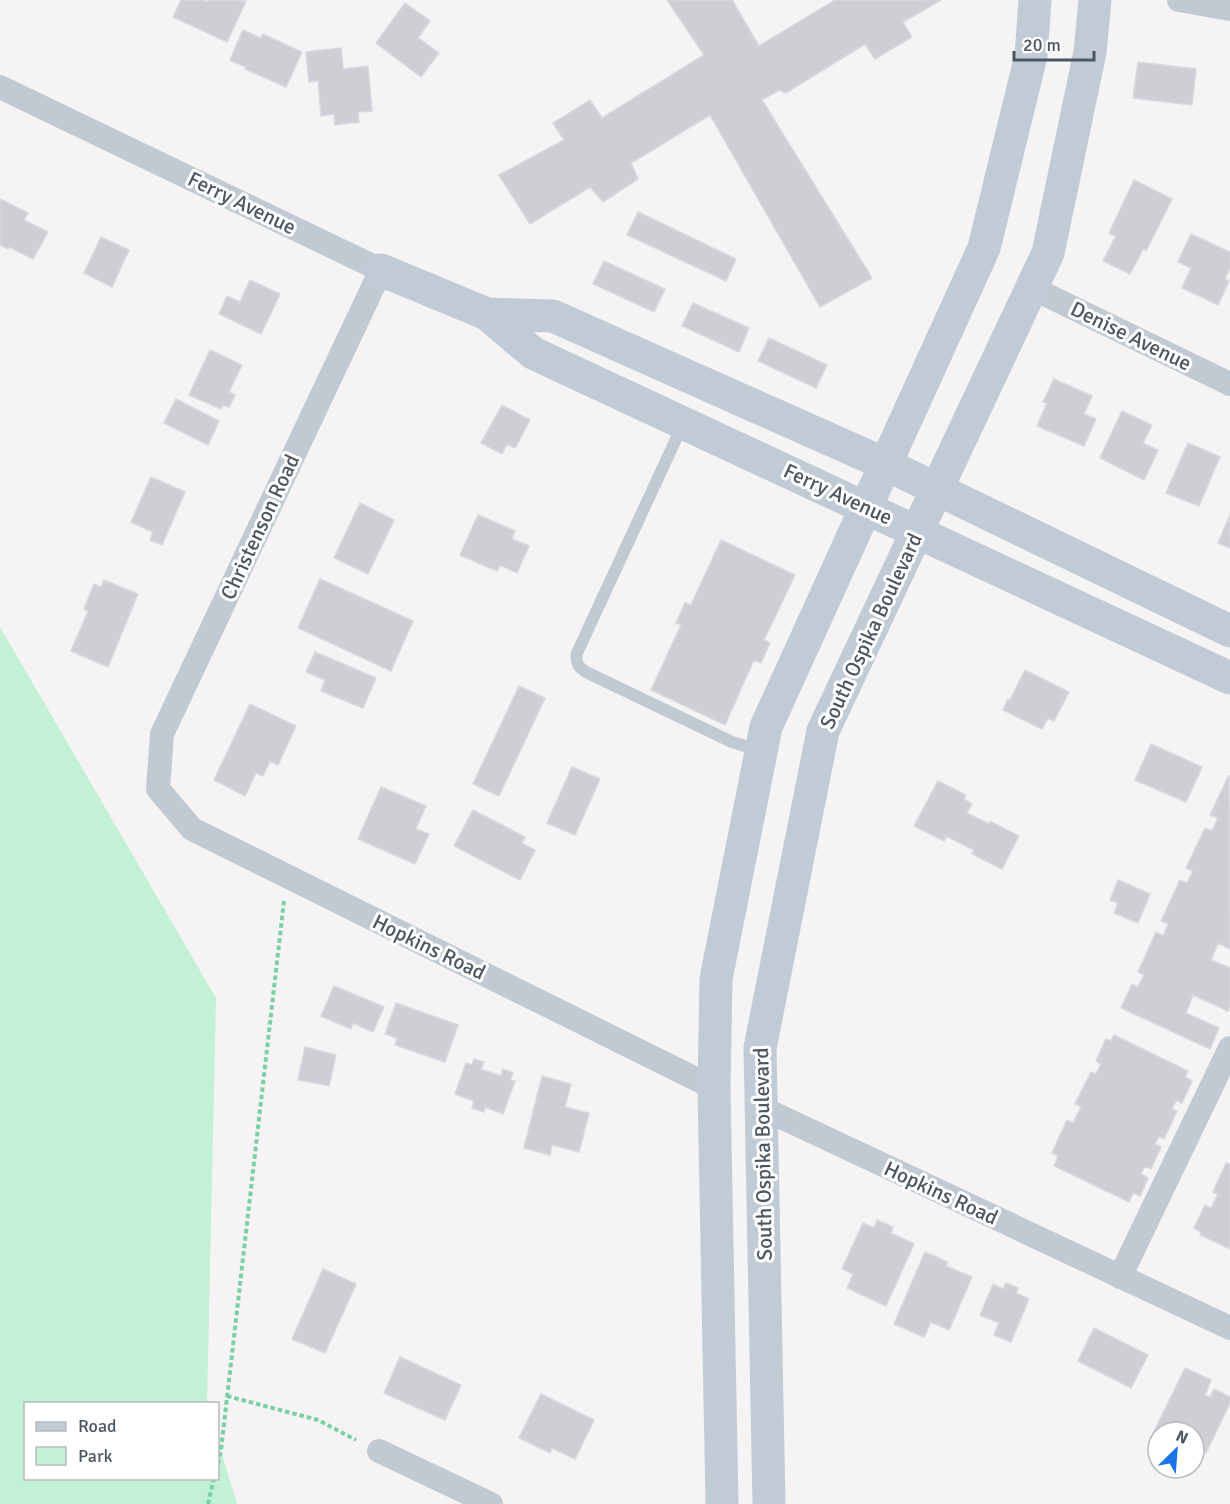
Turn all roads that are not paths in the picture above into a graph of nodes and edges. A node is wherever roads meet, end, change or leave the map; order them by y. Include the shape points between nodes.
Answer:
1 (1035, 0) edge
2 (1095, 0) edge
3 (1179, 0) edge
4 (1230, 9) edge
5 (0, 87) edge
6 (381, 270) junction
7 (1032, 288) junction
8 (487, 314) junction
9 (1230, 384) edge
10 (684, 423) junction
11 (885, 464) junction
12 (937, 488) junction
13 (866, 507) junction
14 (917, 531) junction
15 (1230, 631) edge
16 (1230, 678) edge
17 (761, 751) junction
18 (158, 789) joint
19 (1230, 1047) edge
20 (714, 1088) junction
21 (762, 1108) junction
22 (1120, 1277) junction
23 (1230, 1328) edge
24 (379, 1451) road end
25 (491, 1504) edge
26 (722, 1504) edge
27 (769, 1504) edge

1 - 11 main road via 1031,56 984,248
2 - 7 main road, South Ospika Boulevard via 1090,52 1048,253
3 - 4 street
5 - 6 street, Ferry Avenue
6 - 8 main road, Ferry Avenue
6 - 18 street, Christenson Road via 162,734
7 - 9 street, Denise Avenue
7 - 12 main road, South Ospika Boulevard
8 - 10 main road, Ferry Avenue via 533,353
8 - 11 main road, Ferry Avenue via 553,316
10 - 13 main road, Ferry Avenue
10 - 17 lane via 576,660 579,668 588,673 732,742
11 - 12 main road, Ferry Avenue
11 - 13 main road
12 - 14 main road, South Ospika Boulevard
12 - 15 main road, Ferry Avenue
13 - 14 main road, Ferry Avenue
13 - 17 main road via 766,727
14 - 16 main road, Ferry Avenue
14 - 21 main road, South Ospika Boulevard via 823,730 760,1048
17 - 20 main road via 716,979
18 - 20 street, Hopkins Road via 192,829
19 - 22 street
20 - 26 main road
21 - 22 street, Hopkins Road
21 - 27 main road, South Ospika Boulevard
22 - 23 street, Hopkins Road
24 - 25 street

